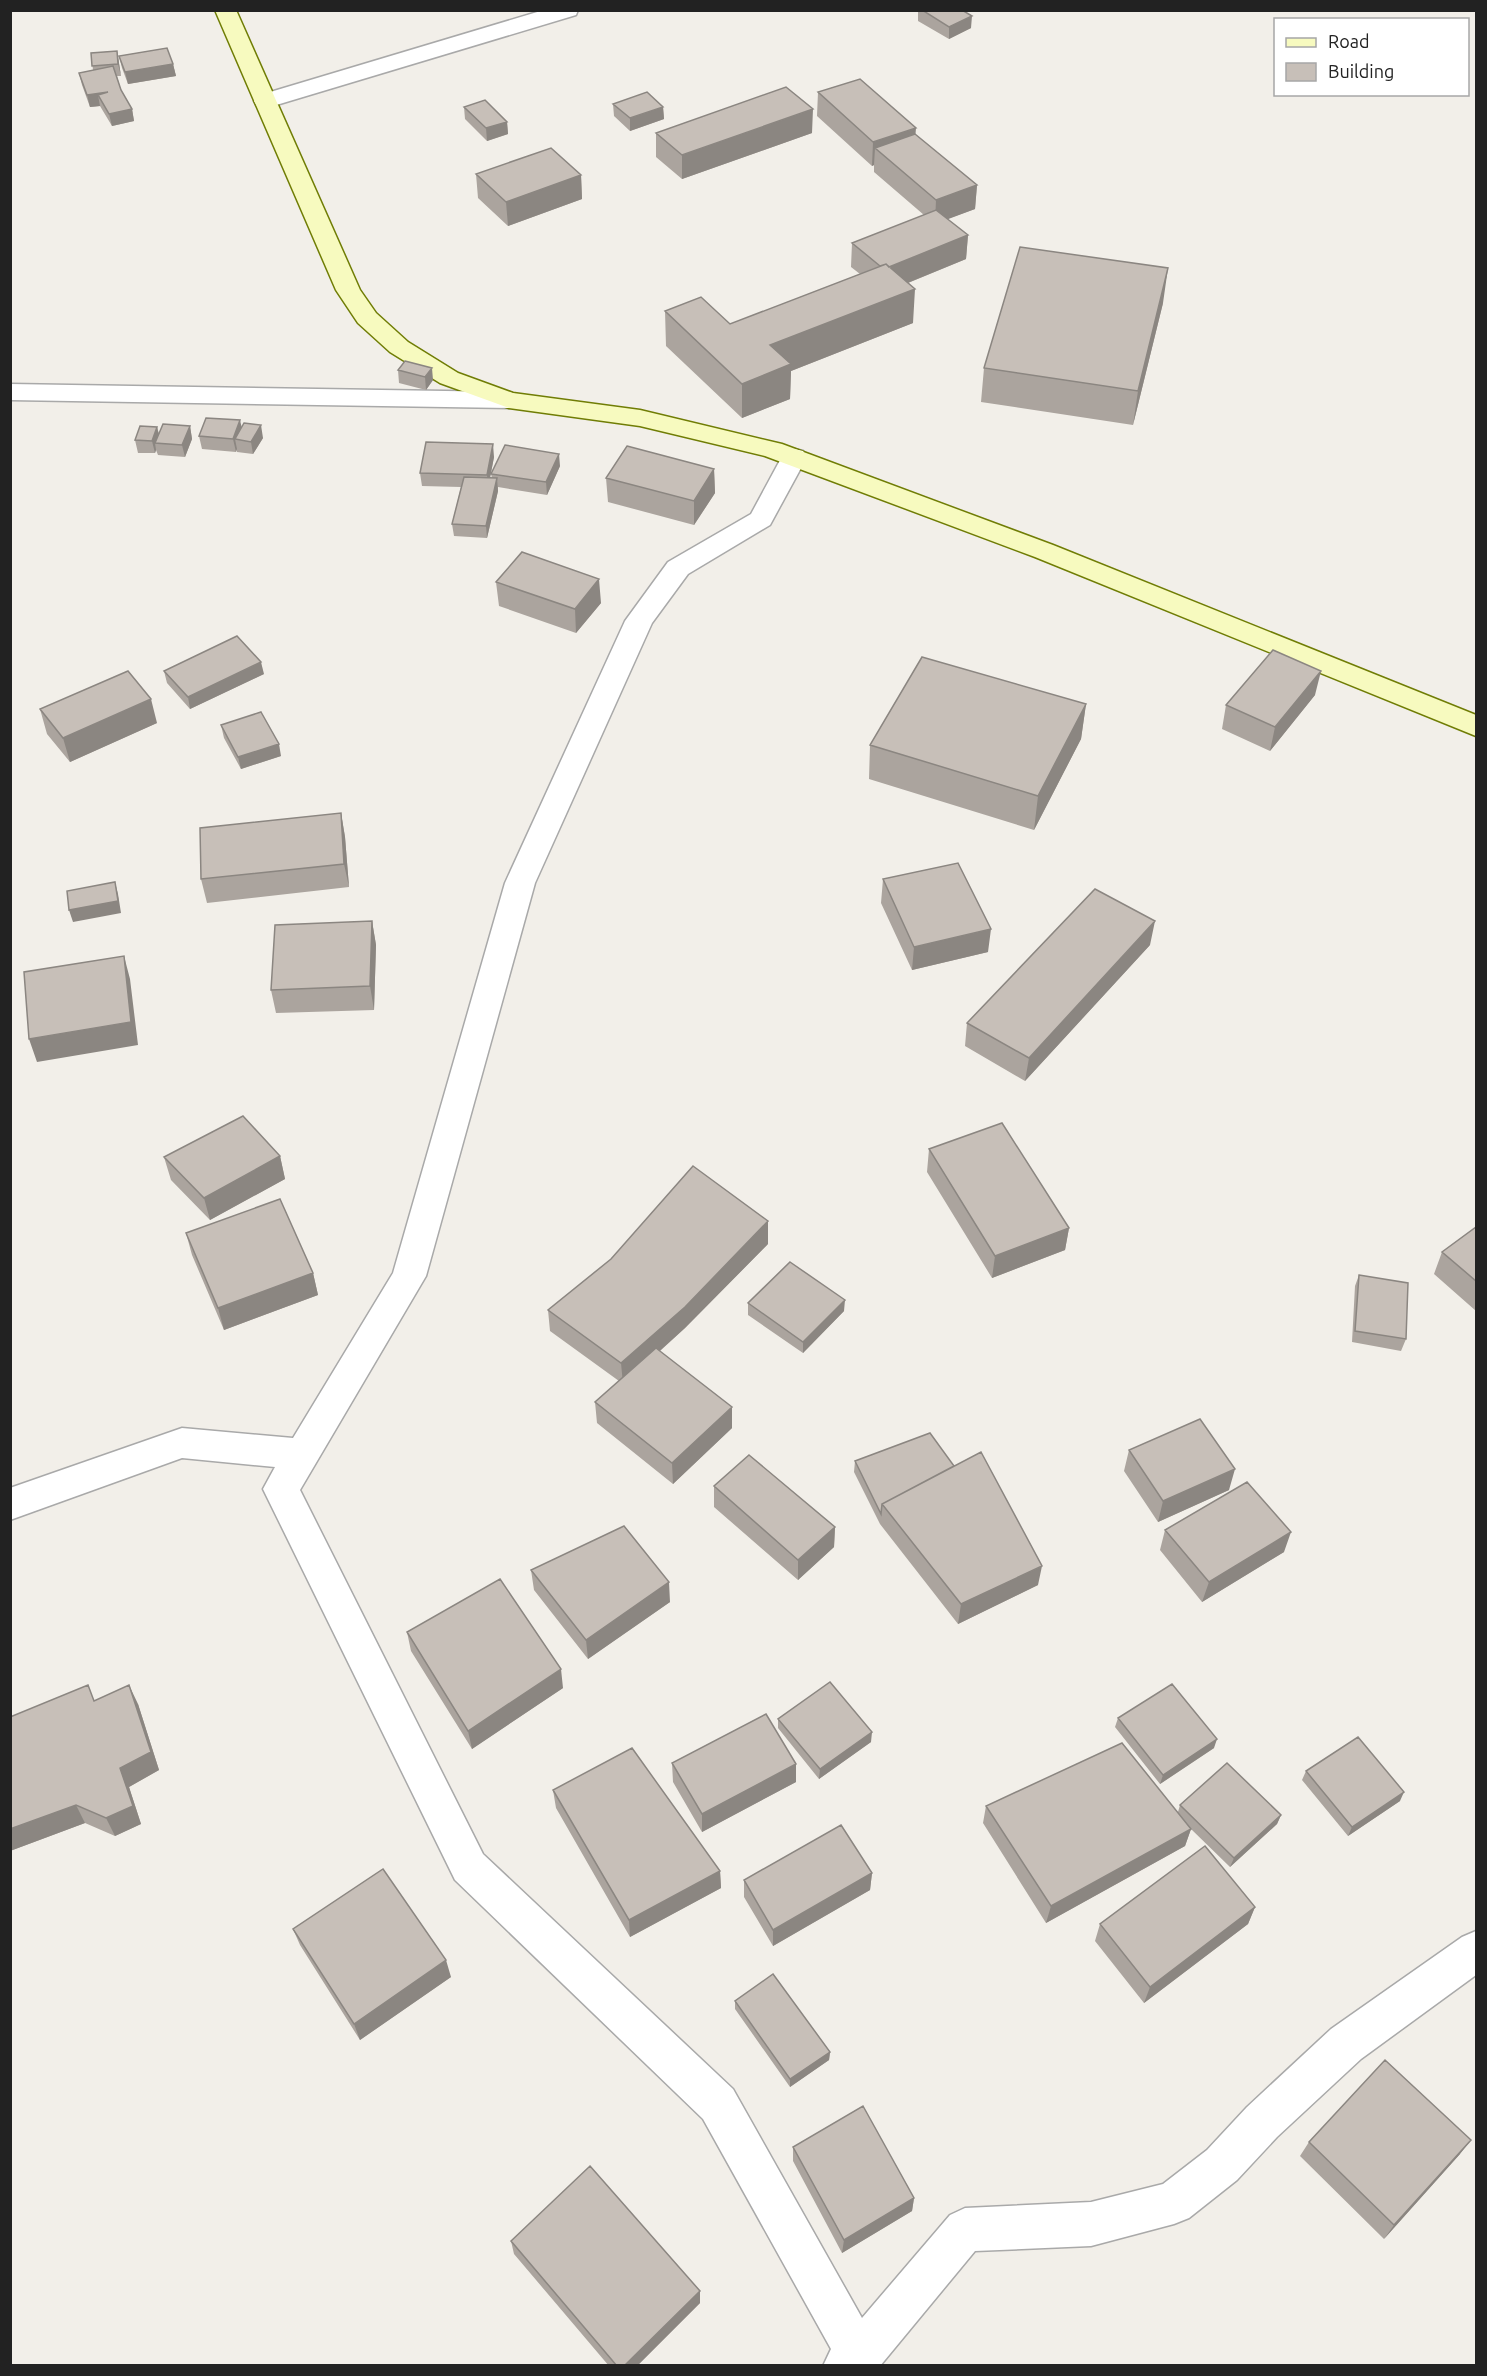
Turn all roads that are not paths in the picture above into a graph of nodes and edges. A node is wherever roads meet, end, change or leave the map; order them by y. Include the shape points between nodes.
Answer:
1 (225, 10) edge
2 (568, 10) edge
3 (265, 101) junction
4 (10, 392) edge
5 (509, 400) junction
6 (794, 458) junction
7 (1476, 726) edge
8 (302, 1454) junction
9 (10, 1504) edge
10 (1476, 1951) edge
11 (852, 2361) edge

1 - 3 street
2 - 3 street
3 - 5 street via 348,290 367,318 399,347 449,378
4 - 5 street
5 - 6 street via 640,418
6 - 7 street via 1044,551
6 - 8 street via 761,519 678,568 639,621 520,883 409,1276
8 - 9 street via 182,1443
8 - 11 street via 281,1489 469,1867 718,2104
10 - 11 street via 1346,2044 1222,2165 1174,2203 1091,2224 965,2229

